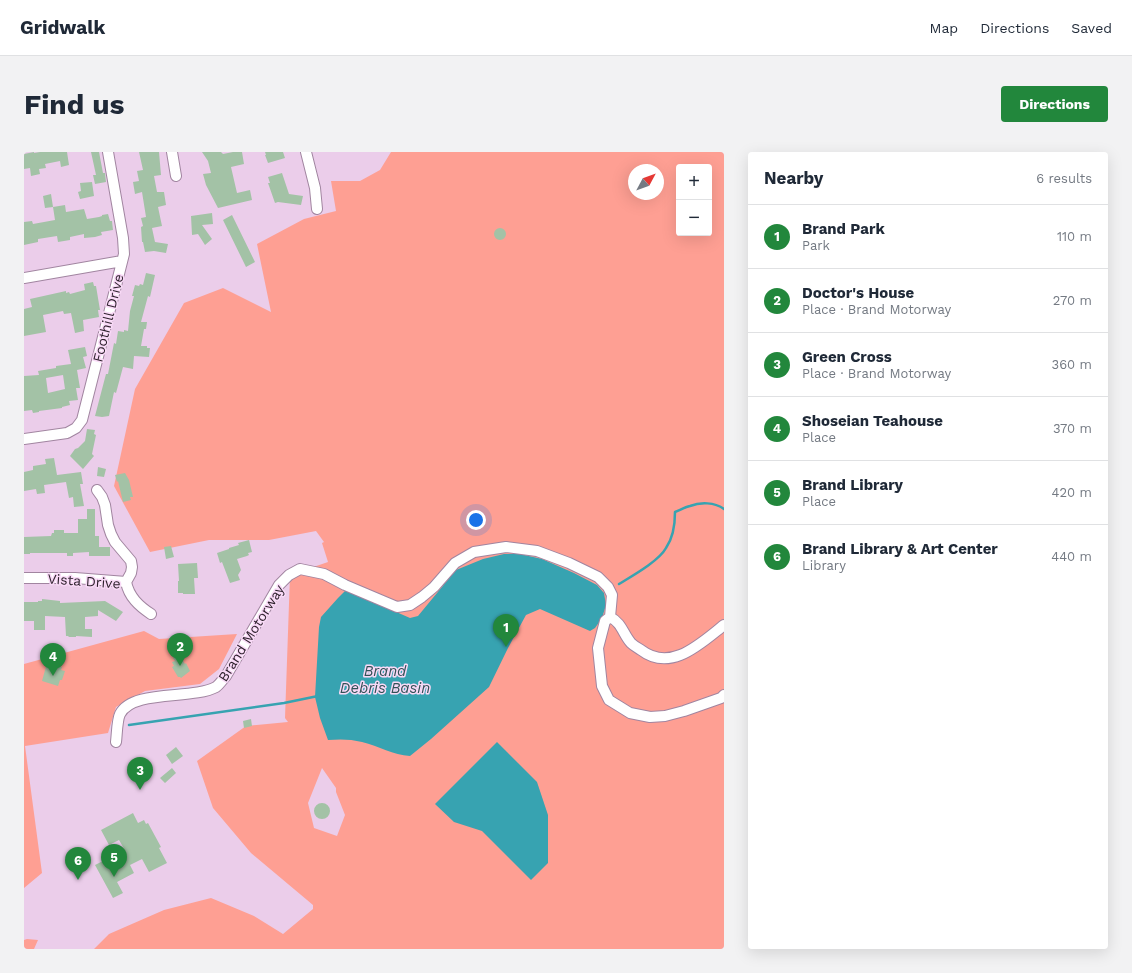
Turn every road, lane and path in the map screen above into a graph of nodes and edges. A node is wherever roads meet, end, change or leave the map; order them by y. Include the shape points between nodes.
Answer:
1 (108, 152) edge
2 (172, 152) edge
3 (306, 152) edge
4 (176, 176) dead end
5 (317, 209) dead end
6 (122, 261) junction
7 (24, 278) edge
8 (24, 439) edge
9 (97, 490) dead end
10 (24, 578) edge
11 (126, 582) junction
12 (151, 614) dead end
13 (610, 617) junction
14 (724, 625) edge
15 (724, 695) edge
16 (116, 742) dead end

1 - 6 street, Foothill Drive via 123,238
2 - 4 street
3 - 5 street via 315,188
6 - 7 street
6 - 8 street, Foothill Drive via 80,424 72,432
9 - 11 street via 105,505 111,534 131,562 132,573
10 - 11 street, Vista Drive via 81,578
11 - 12 street, Vista Drive via 134,600
13 - 14 street via 616,621 631,643 648,656 663,659 688,652
13 - 15 street, Brand Motorway via 605,621 598,648 602,686 609,700 630,713 650,717 684,711 722,698
13 - 16 street, Brand Motorway via 612,595 598,577 536,551 506,547 474,552 455,563 422,597 410,605 397,607 324,574 300,569 289,574 279,585 226,676 217,686 204,691 142,699 126,706 119,715

